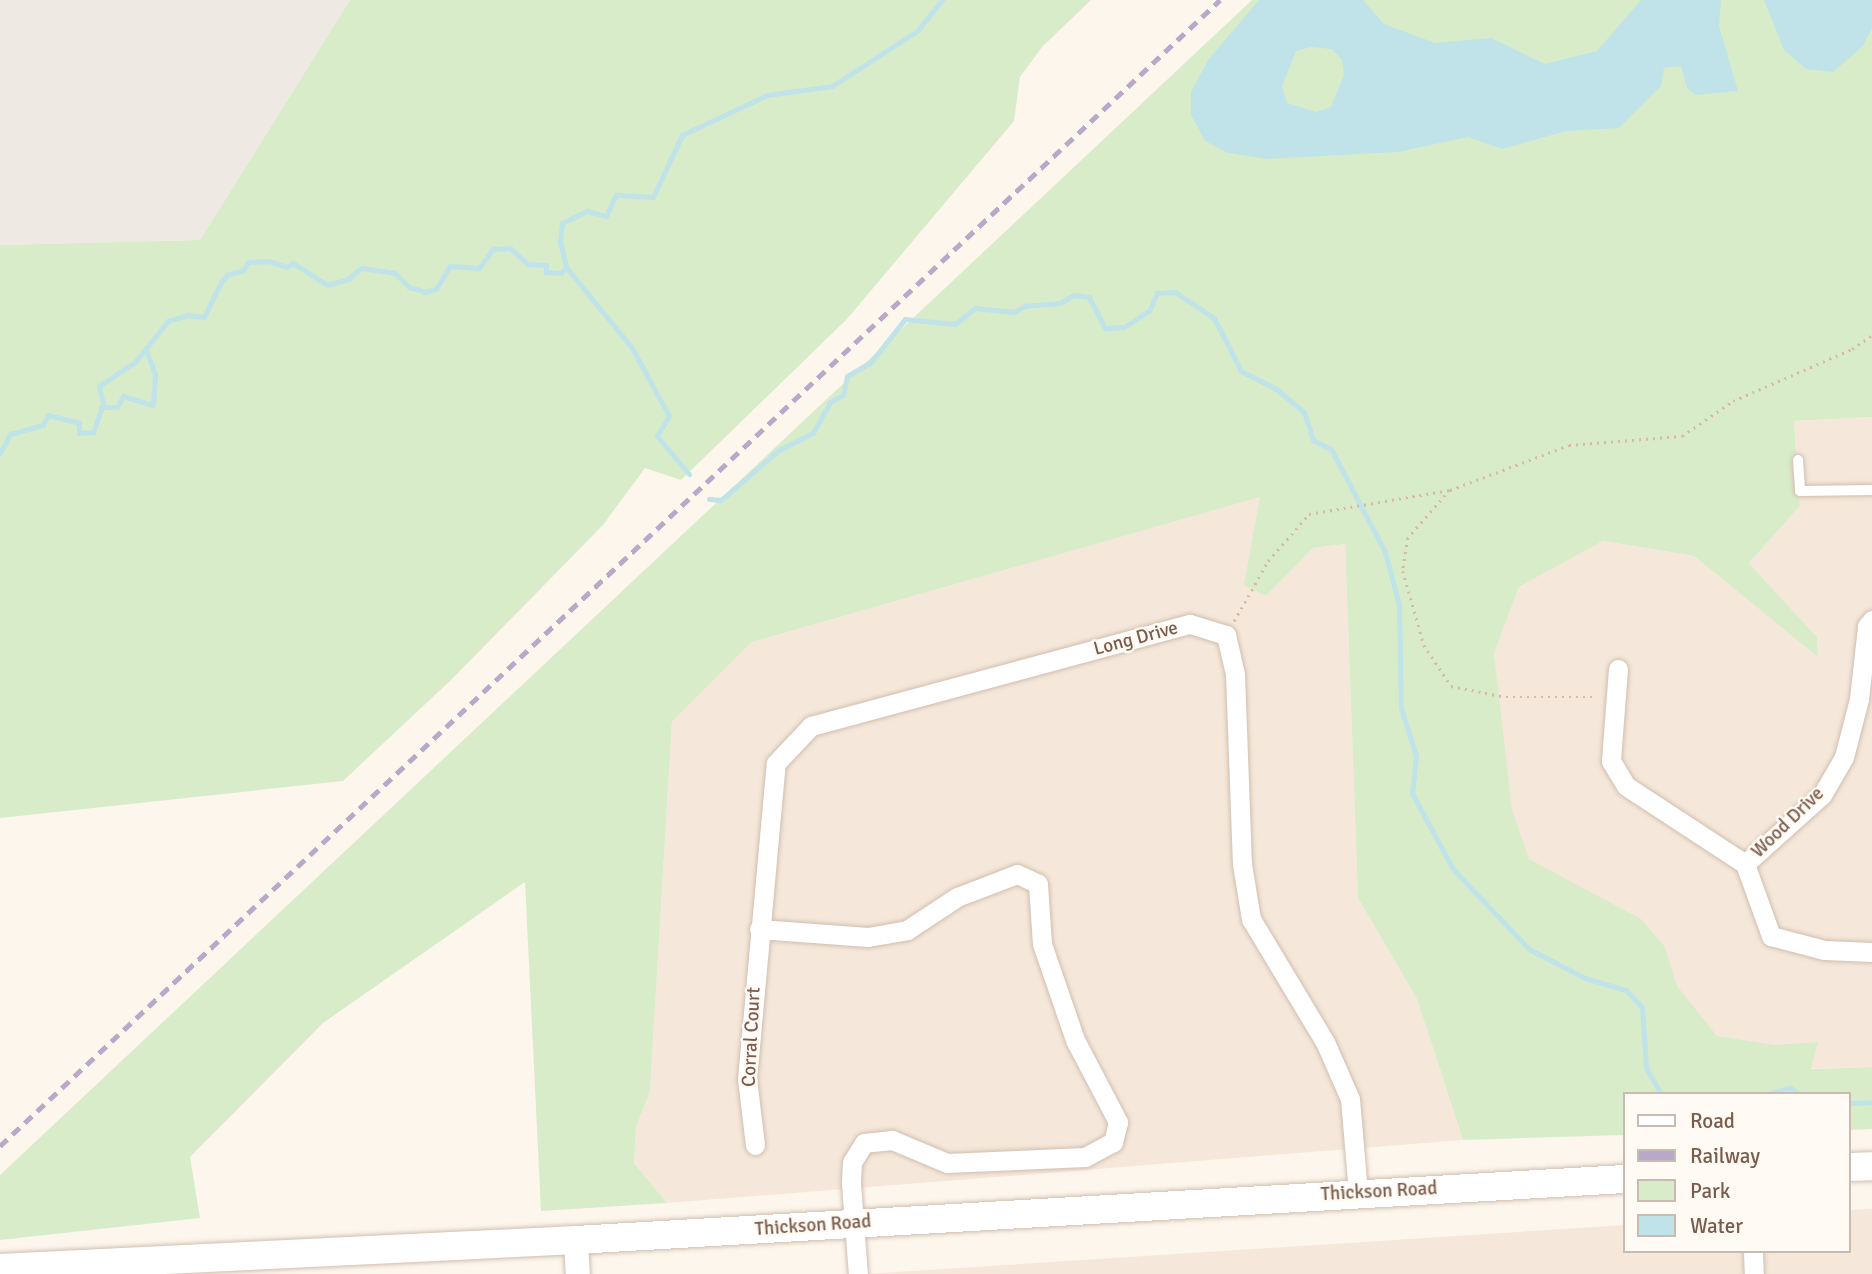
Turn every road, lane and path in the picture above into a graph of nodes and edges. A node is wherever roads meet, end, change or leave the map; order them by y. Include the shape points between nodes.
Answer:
1 (1872, 335) edge
2 (1798, 460) dead end
3 (1451, 490) junction
4 (1872, 490) edge
5 (1872, 620) edge
6 (1226, 635) junction
7 (1618, 670) dead end
8 (1616, 696) junction
9 (1745, 864) junction
10 (759, 929) junction
11 (1872, 952) edge
12 (755, 1145) dead end
13 (1872, 1166) edge
14 (1851, 1167) edge
15 (1624, 1179) edge
16 (1358, 1193) junction
17 (855, 1223) junction
18 (576, 1240) junction
19 (1753, 1253) edge
20 (0, 1268) edge
21 (578, 1274) edge
22 (858, 1274) edge
23 (1754, 1274) edge

1 - 3 path via 1852,349 1733,401 1682,436 1569,445
2 - 4 lane via 1800,491
3 - 6 path via 1309,514 1268,561
3 - 8 path via 1408,538 1403,571 1424,645 1451,686 1506,697
5 - 9 street, Wood Drive via 1844,757 1822,796
6 - 10 street, Long Drive via 1190,624 810,726 776,763
6 - 16 street via 1235,674 1242,864 1251,919 1325,1042 1350,1099
7 - 8 street
8 - 9 street via 1611,761 1626,786
9 - 11 street via 1771,936 1824,950
10 - 12 street, Corral Court via 747,1079
10 - 17 street via 868,937 907,930 957,897 1017,874 1038,884 1042,944 1074,1041 1118,1122 1113,1142 1085,1157 947,1163 892,1140 864,1143 852,1162
13 - 14 main road
15 - 16 main road, Thickson Road
16 - 17 main road, Thickson Road
17 - 18 main road, Thickson Road
17 - 22 street
18 - 20 main road, Thickson Road
18 - 21 street
19 - 23 street

